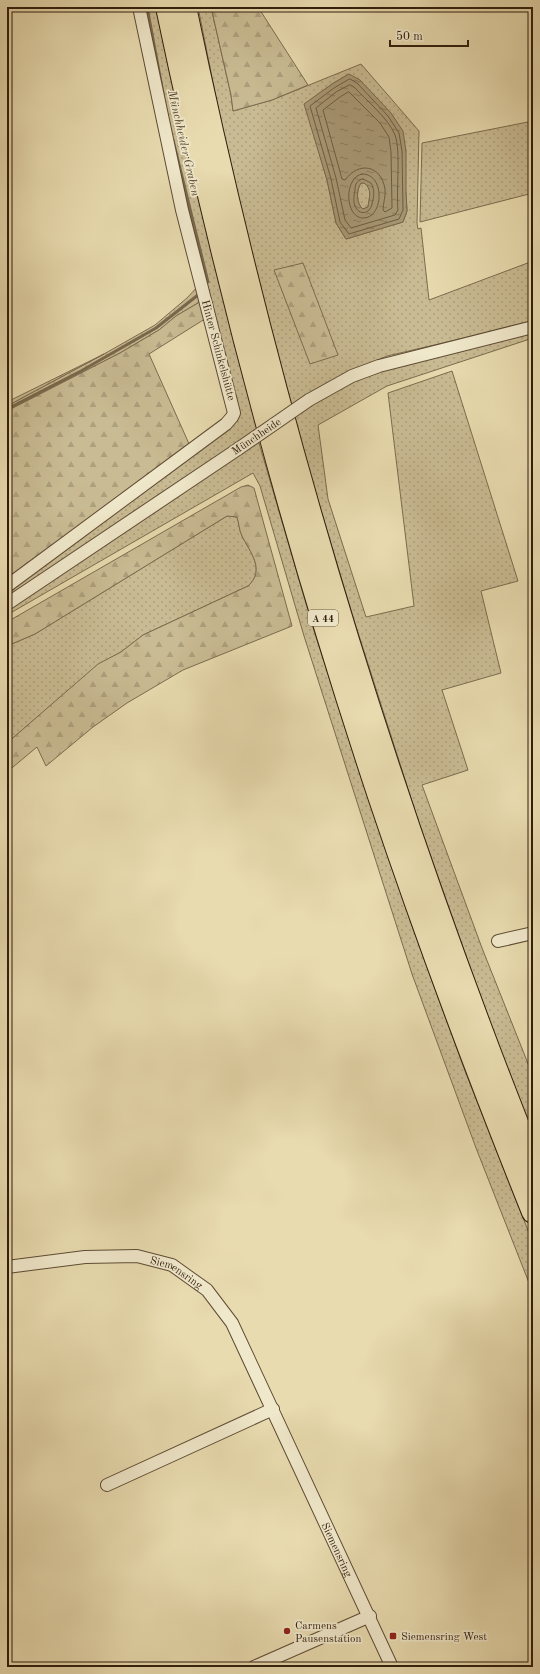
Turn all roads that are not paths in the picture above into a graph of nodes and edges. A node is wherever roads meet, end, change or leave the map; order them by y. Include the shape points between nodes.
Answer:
1 (139, 7) edge
2 (167, 7) edge
3 (185, 7) edge
4 (533, 327) edge
5 (7, 586) edge
6 (7, 604) edge
7 (533, 933) edge
8 (498, 941) dead end
9 (533, 1163) edge
10 (533, 1212) edge
11 (7, 1267) edge
12 (273, 1409) junction
13 (107, 1485) dead end
14 (370, 1616) junction
15 (254, 1667) edge
16 (392, 1667) edge

1 - 5 street, Hinter Schinkelshütte via 182,210 233,405 233,415 226,424
2 - 10 highway, A 44 via 201,164 249,359 319,605 377,789 427,933
3 - 9 highway, A 44 via 245,272 287,431 340,613 443,926
4 - 6 street, Münchheide, bridge via 379,366 352,376 309,400
7 - 8 street
11 - 12 street, Siemensring via 85,1257 137,1256 172,1265 207,1290 232,1323
12 - 13 street
12 - 14 street, Siemensring
14 - 15 street
14 - 16 street, Siemensring

